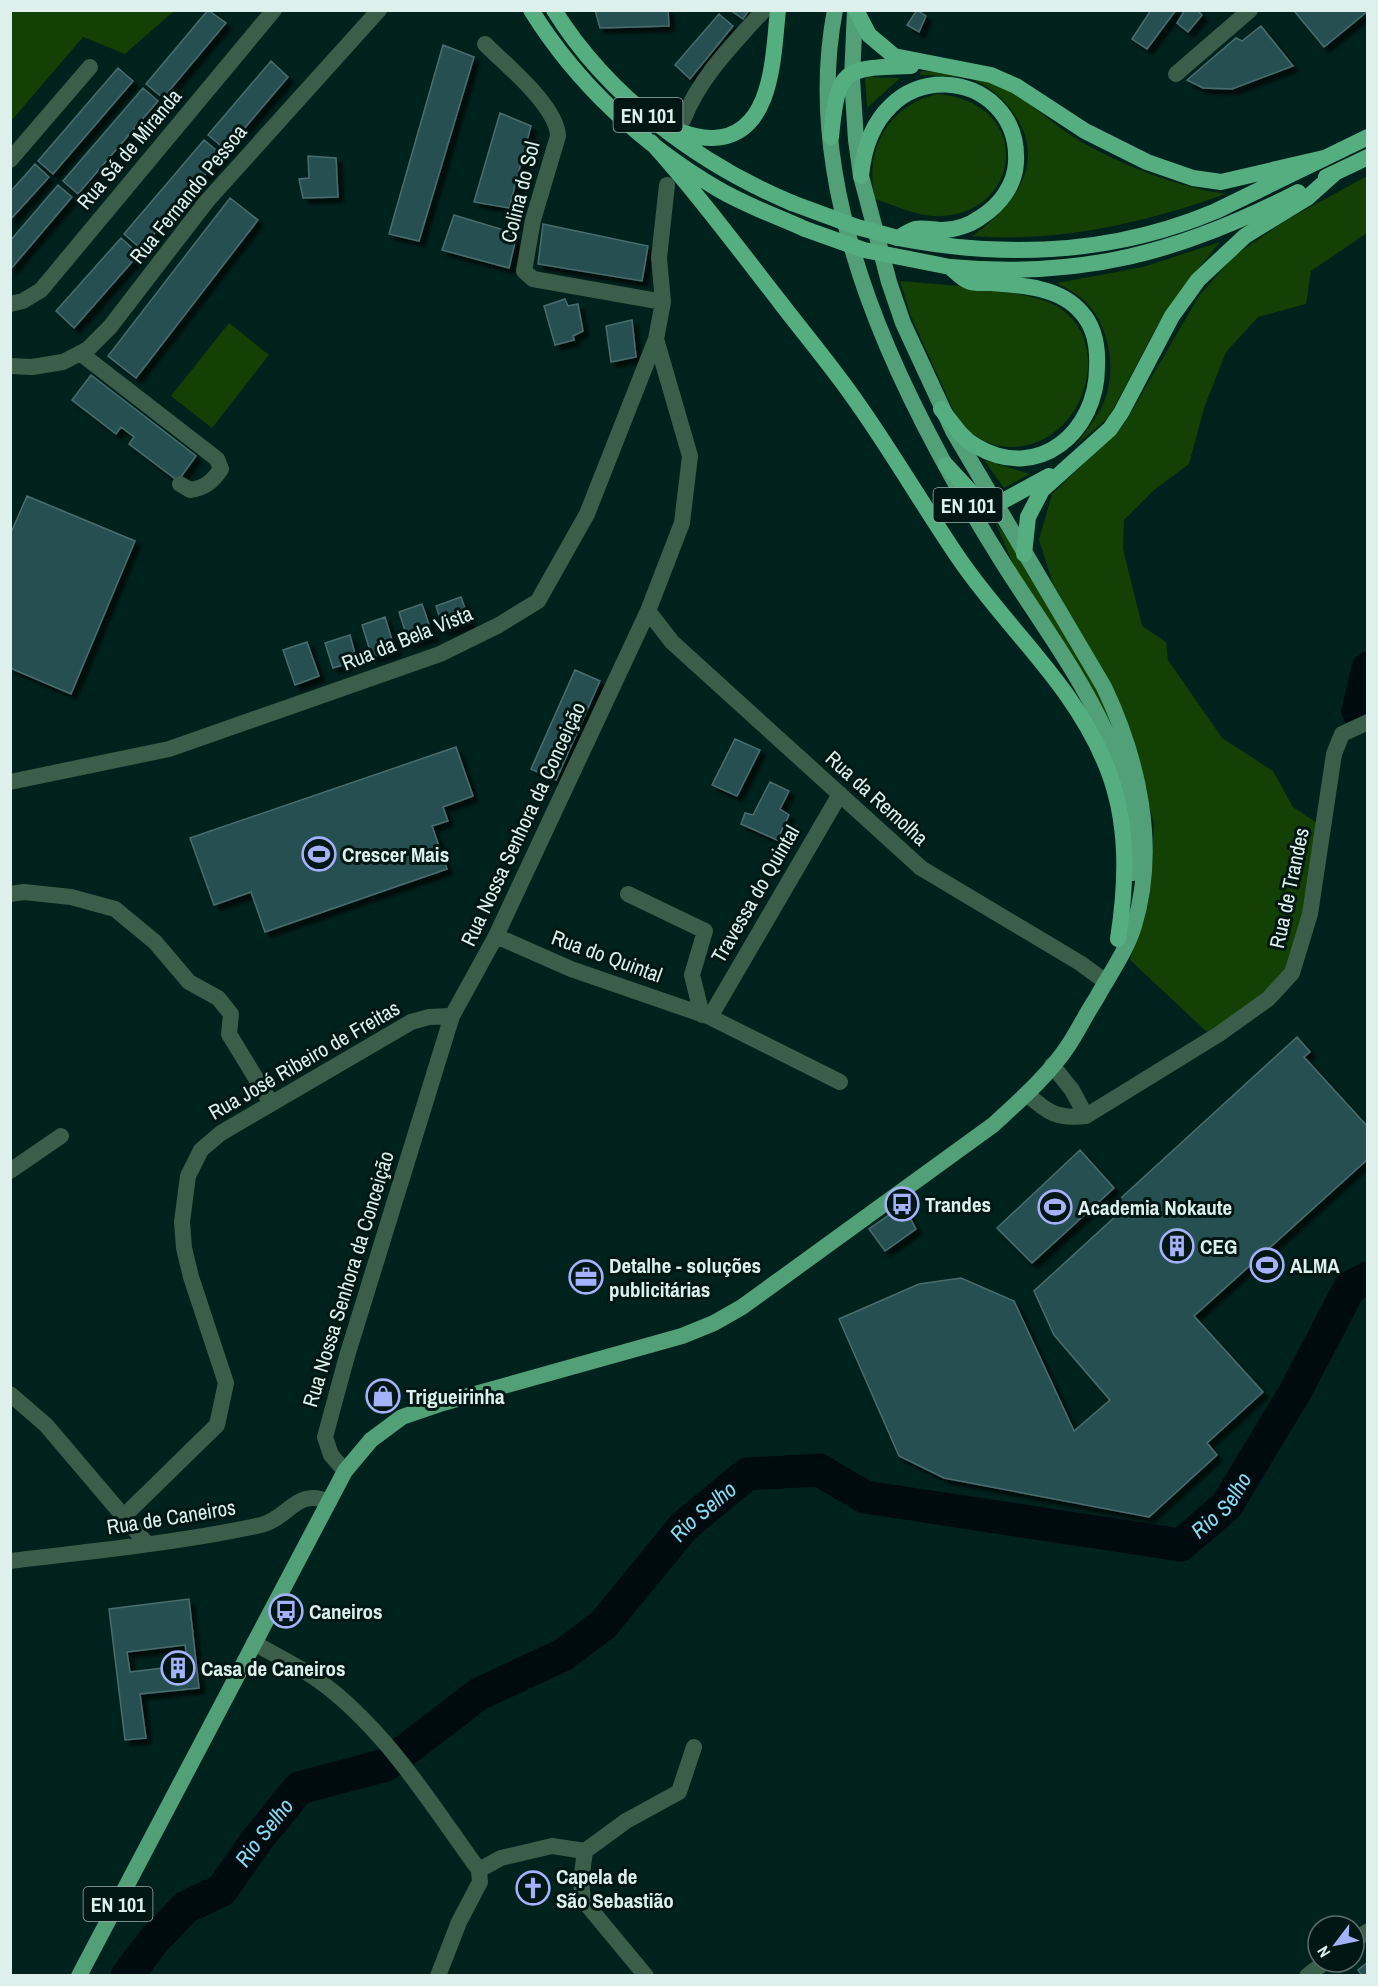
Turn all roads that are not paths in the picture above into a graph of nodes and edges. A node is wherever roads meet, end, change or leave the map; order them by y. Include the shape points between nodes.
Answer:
1 (274, 10) edge
2 (379, 10) edge
3 (531, 10) edge
4 (554, 10) edge
5 (764, 10) edge
6 (778, 10) edge
7 (835, 10) edge
8 (855, 10) edge
9 (1250, 10) edge
10 (485, 44) dead end
11 (936, 65) junction
12 (90, 67) dead end
13 (852, 73) junction
14 (1176, 74) dead end
15 (683, 120) dead end
16 (661, 125) junction
17 (831, 137) junction
18 (1368, 137) edge
19 (651, 142) junction
20 (1368, 157) edge
21 (1324, 158) junction
22 (10, 160) edge
23 (1335, 173) junction
24 (861, 176) junction
25 (667, 185) dead end
26 (898, 238) junction
27 (950, 267) junction
28 (663, 302) junction
29 (10, 304) edge
30 (657, 339) junction
31 (80, 353) junction
32 (10, 366) edge
33 (941, 409) junction
34 (1075, 459) junction
35 (946, 465) junction
36 (180, 484) dead end
37 (995, 503) junction
38 (1024, 554) junction
39 (648, 611) junction
40 (1368, 722) edge
41 (10, 782) edge
42 (840, 794) junction
43 (10, 894) edge
44 (628, 894) dead end
45 (496, 936) junction
46 (1118, 939) junction
47 (1106, 982) junction
48 (452, 1016) junction
49 (706, 1016) junction
50 (1052, 1065) junction
51 (840, 1082) dead end
52 (1027, 1094) junction
53 (272, 1103) junction
54 (1086, 1116) junction
55 (61, 1136) dead end
56 (10, 1171) edge
57 (10, 1394) edge
58 (345, 1471) junction
59 (329, 1502) junction
60 (125, 1515) junction
61 (147, 1544) junction
62 (10, 1561) edge
63 (254, 1643) junction
64 (694, 1747) dead end
65 (585, 1851) junction
66 (480, 1876) junction
67 (81, 1973) edge
68 (438, 1976) edge
69 (646, 1976) edge

1 - 29 street, Rua Sá de Miranda via 41,290
2 - 31 street, Rua Fernando Pessoa via 207,201 110,327
3 - 19 highway, EN 101 via 593,92
4 - 16 highway, EN 101 via 594,62
5 - 15 street via 693,95
6 - 16 highway via 772,70 766,93 750,122 738,132 710,139
7 - 17 main road, EN 101 via 828,73
8 - 11 highway via 869,35 894,56
8 - 13 main road, EN 101
9 - 14 street
10 - 28 street, Colina do Sol via 540,100 557,125 558,136 533,220 524,271 533,279
11 - 13 highway via 875,67
11 - 21 highway via 991,75 1016,86 1085,131 1147,162 1193,178 1221,182
12 - 22 street
13 - 17 highway via 838,87
13 - 24 main road, EN 101
16 - 26 highway, EN 101, bridge via 732,175 792,203
17 - 35 main road, EN 101 via 840,199 856,264 907,389
18 - 21 highway
19 - 27 highway, EN 101, bridge via 718,189 805,229 864,250
19 - 46 highway via 700,198 842,381 961,561 1060,682 1085,720 1107,767 1121,821 1126,871
20 - 23 highway
21 - 26 highway, EN 101 via 1192,221 1133,237 1037,251 946,247
23 - 27 highway, EN 101 via 1232,225 1132,257 1073,268 1011,271
23 - 34 highway via 1307,198 1245,236 1212,265 1172,316 1110,429
24 - 26 highway via 863,153 874,126 895,99 918,88 942,85 973,92 989,100 1012,130 1016,173 1007,192 993,207 961,227 916,229
24 - 33 main road, EN 101 via 889,282
25 - 28 street, Rua Nossa Senhora da Conceição via 659,258
27 - 33 highway via 968,281 1033,288 1066,299 1088,321 1095,337 1097,376 1090,409 1073,436 1031,457 1002,456 975,446
28 - 30 street, Rua Nossa Senhora da Conceição
30 - 39 street, Rua Nossa Senhora da Conceição via 690,456 682,523
30 - 41 street, Rua da Bela Vista via 587,514 538,601 441,654 169,749
31 - 32 street, Rua Fernando Pessoa via 63,362
31 - 36 street via 217,459 221,469 202,488 190,490
33 - 37 main road, EN 101
34 - 37 highway via 1036,484
34 - 38 highway via 1035,501 1028,517
35 - 37 highway via 976,500 982,504
35 - 46 main road, EN 101 via 1079,684 1119,768 1128,801 1134,865
37 - 38 main road, EN 101
38 - 47 main road, EN 101 via 1104,687 1118,717 1137,782 1145,842 1143,890 1126,948
39 - 42 street, Rua da Remolha via 672,642
39 - 45 street, Rua Nossa Senhora da Conceição
40 - 54 street, Rua de Trandes via 1342,734 1334,754 1310,914 1292,974 1268,999 1219,1035
42 - 47 street, Rua da Remolha via 921,868
42 - 49 street, Travessa do Quintal
43 - 53 street via 71,897 115,909 155,942 189,982 218,998 231,1014 229,1034
44 - 49 street, Rua do Quintal via 705,931 692,975
45 - 48 street, Rua Nossa Senhora da Conceição
45 - 49 street, Rua do Quintal via 571,969
46 - 47 main road, EN 101
47 - 50 main road, EN 101
48 - 53 street, Rua José Ribeiro de Freitas via 411,1022
48 - 58 street, Rua Nossa Senhora da Conceição via 325,1437 331,1455
49 - 51 street, Rua do Quintal
50 - 52 main road, EN 101
50 - 54 street
52 - 54 street via 1044,1109 1065,1118
52 - 58 main road, EN 101 via 993,1125 906,1189 714,1323 682,1336 402,1417 371,1440
53 - 60 street, Rua José Ribeiro de Freitas via 221,1133 201,1150 188,1176 182,1222 184,1248 226,1383 217,1425
55 - 56 street
57 - 60 street via 46,1425
58 - 59 main road, EN 101
59 - 61 street, Rua de Caneiros via 316,1496 300,1500 274,1522
59 - 63 main road, EN 101
60 - 61 street
61 - 62 street, Rua de Caneiros
63 - 66 street via 317,1680 384,1740
63 - 67 main road, EN 101
64 - 65 street via 679,1792 626,1821
65 - 66 street via 552,1846 501,1858
65 - 69 street via 583,1900
66 - 68 street

